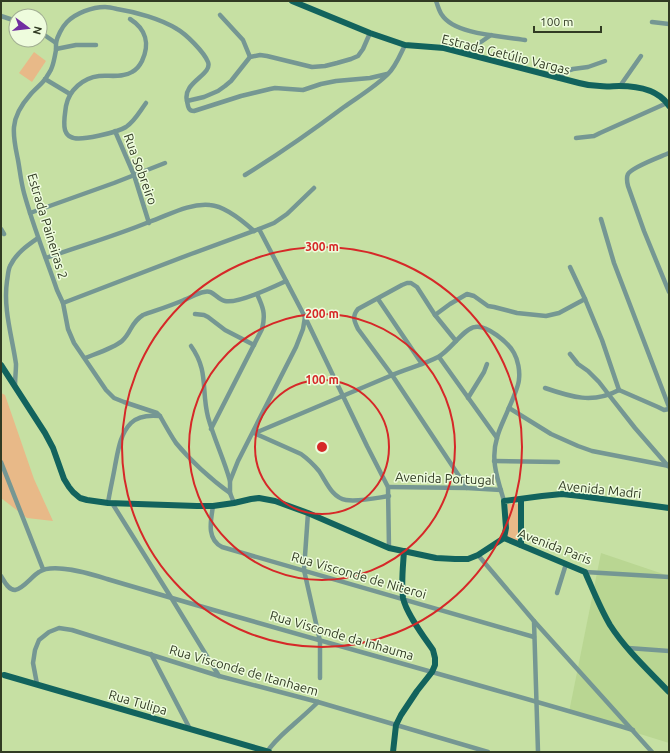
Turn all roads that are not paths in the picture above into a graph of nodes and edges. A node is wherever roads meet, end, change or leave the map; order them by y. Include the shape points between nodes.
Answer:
1 (292, 1) edge
2 (436, 1) edge
3 (307, 4) edge
4 (220, 15) dead end
5 (130, 19) dead end
6 (652, 22) dead end
7 (669, 24) edge
8 (370, 33) junction
9 (491, 35) junction
10 (48, 38) edge
11 (526, 40) dead end
12 (56, 43) junction
13 (96, 45) dead end
14 (405, 45) junction
15 (56, 49) junction
16 (465, 53) junction
17 (641, 56) dead end
18 (250, 57) junction
19 (605, 61) dead end
20 (387, 74) junction
21 (558, 78) junction
22 (45, 79) junction
23 (620, 86) junction
24 (70, 94) junction
25 (187, 101) junction
26 (146, 103) dead end
27 (668, 104) edge
28 (115, 131) junction
29 (576, 138) dead end
30 (669, 153) edge
31 (165, 163) dead end
32 (134, 175) junction
33 (245, 175) dead end
34 (314, 188) dead end
35 (30, 214) junction
36 (600, 219) dead end
37 (149, 222) junction
38 (257, 230) junction
39 (38, 238) junction
40 (46, 258) junction
41 (570, 267) dead end
42 (286, 281) junction
43 (669, 292) edge
44 (257, 294) junction
45 (378, 299) junction
46 (585, 300) junction
47 (63, 304) junction
48 (194, 314) dead end
49 (435, 315) junction
50 (305, 317) junction
51 (456, 341) junction
52 (254, 345) junction
53 (191, 346) dead end
54 (570, 354) dead end
55 (439, 357) junction
56 (85, 358) junction
57 (422, 364) junction
58 (487, 364) dead end
59 (1, 365) edge
60 (392, 375) junction
61 (15, 386) junction
62 (544, 388) dead end
63 (619, 390) junction
64 (609, 395) junction
65 (343, 396) junction
66 (468, 398) junction
67 (509, 408) junction
68 (669, 408) edge
69 (160, 416) junction
70 (212, 429) junction
71 (254, 432) junction
72 (497, 438) junction
73 (494, 461) junction
74 (1, 462) edge
75 (558, 462) dead end
76 (668, 466) edge
77 (230, 481) junction
78 (388, 487) junction
79 (467, 488) junction
80 (501, 490) junction
81 (230, 493) junction
82 (389, 496) junction
83 (520, 499) junction
84 (504, 501) junction
85 (110, 503) junction
86 (234, 503) junction
87 (213, 506) junction
88 (669, 508) edge
89 (308, 513) junction
90 (504, 538) junction
91 (521, 545) junction
92 (389, 548) junction
93 (404, 551) junction
94 (478, 555) junction
95 (566, 564) junction
96 (43, 569) junction
97 (304, 570) junction
98 (585, 572) junction
99 (1, 576) edge
100 (669, 578) edge
101 (557, 593) dead end
102 (172, 599) junction
103 (404, 600) junction
104 (534, 621) junction
105 (534, 637) junction
106 (320, 641) junction
107 (628, 648) junction
108 (669, 651) edge
109 (151, 654) junction
110 (432, 672) junction
111 (2, 675) edge
112 (219, 676) junction
113 (320, 678) dead end
114 (37, 684) junction
115 (669, 692) edge
116 (318, 702) junction
117 (536, 702) junction
118 (396, 725) junction
119 (190, 729) junction
120 (633, 730) junction
121 (268, 752) edge
122 (393, 752) edge
123 (488, 752) edge
124 (538, 752) edge
125 (652, 752) edge

1 - 3 main road, Estrada Getúlio Vargas
2 - 9 street via 441,15 453,26
3 - 8 main road, Estrada Getúlio Vargas
4 - 18 street via 243,40
5 - 24 street via 141,28 146,42 146,50 140,65 124,75 89,78
6 - 7 street
8 - 14 main road, Estrada Getúlio Vargas
8 - 18 street via 358,56 325,66 312,67 260,55
9 - 11 street
9 - 16 street
10 - 12 street
12 - 15 street, Estrada Paineiras 2
12 - 25 street, Estrada Paineiras 2 via 66,22 96,8 130,11 178,29 192,41 208,63 207,69 187,91
13 - 15 street
14 - 16 main road, Estrada Getúlio Vargas via 444,48
14 - 20 street via 398,61
15 - 22 street, Estrada Paineiras 2 via 52,69
16 - 21 main road, Estrada Getúlio Vargas
17 - 23 street
18 - 25 street via 222,89
19 - 21 street via 567,71
20 - 25 street via 336,81 303,90 275,88 194,111 189,109
20 - 33 street via 310,132
21 - 23 main road, Estrada Getúlio Vargas via 590,85
22 - 24 street
22 - 35 street, Estrada Paineiras 2 via 28,97 15,120 14,128 20,176
23 - 27 main road, Estrada Getúlio Vargas via 647,90
24 - 28 street, Rua Sobreiro via 64,116 67,135 84,138
26 - 28 street via 128,126
27 - 29 street via 594,136
28 - 32 street, Rua Sobreiro
30 - 43 street via 636,167 627,176 644,231
31 - 32 street
32 - 35 street
32 - 37 street, Rua Sobreiro
34 - 38 street via 287,214
35 - 39 street, Estrada Paineiras 2
36 - 68 street
37 - 38 street via 199,204 212,205 226,211
37 - 40 street
38 - 42 street, Avenida Portugal
38 - 47 street
39 - 40 street, Estrada Paineiras 2
39 - 61 street via 23,248 8,272 6,306 16,365
40 - 47 street, Estrada Paineiras 2
41 - 46 street
42 - 44 street
42 - 50 street, Avenida Portugal
44 - 52 street via 265,315 262,329
44 - 56 street via 225,301 212,292 204,292 143,315 133,323 118,344
45 - 49 street via 402,285 411,283 417,287
45 - 57 street
45 - 60 street via 358,309 354,316 355,323
46 - 49 street via 559,313 546,316 488,306 467,294
46 - 63 street
47 - 56 street, Estrada Paineiras 2 via 68,329
48 - 52 street via 208,317 225,330
49 - 51 street
50 - 65 street, Avenida Portugal
50 - 71 street via 296,347
51 - 55 street
51 - 67 street via 469,329 482,327 509,345 518,362 520,380
52 - 70 street
53 - 70 street via 197,354 202,370 207,415
54 - 64 street via 600,382
55 - 57 street
55 - 66 street
56 - 69 street, Estrada Paineiras 2 via 114,398
57 - 60 street
58 - 66 street
59 - 61 main road
60 - 65 street
60 - 79 street
61 - 85 main road via 45,433 64,478 73,492 80,498
62 - 64 street via 580,398
63 - 64 street
63 - 68 street via 664,410
64 - 76 street
65 - 71 street
65 - 78 street, Avenida Portugal
66 - 72 street
67 - 72 street
67 - 76 street via 551,434 578,446
69 - 81 street via 176,442
69 - 85 street via 144,416 132,422 123,434
70 - 77 street
71 - 77 street
71 - 82 street via 308,458 339,498 352,500
72 - 73 street
73 - 75 street
73 - 80 street
74 - 96 street
77 - 81 street
78 - 79 street, Avenida Portugal
78 - 82 street
79 - 80 street, Avenida Portugal
80 - 84 street
81 - 86 street
82 - 92 street
83 - 84 main road, Avenida Madri
83 - 88 main road, Avenida Madri via 562,494
83 - 91 main road
84 - 90 main road
85 - 87 main road
85 - 102 street
86 - 87 main road
86 - 89 main road via 264,499
87 - 97 street, Rua Visconde de Niteroi via 211,533 217,544
89 - 92 main road
89 - 97 street
90 - 91 main road, Avenida Paris
90 - 94 main road
91 - 95 main road, Avenida Paris
92 - 93 main road
93 - 94 main road via 455,560
93 - 103 main road
94 - 104 street
95 - 98 main road, Avenida Paris
95 - 101 street
96 - 99 street via 13,590
96 - 102 street, Rua Visconde da Inhauma via 80,571
97 - 103 street, Rua Visconde de Niteroi
97 - 106 street
98 - 100 street, Avenida Paris
98 - 107 main road via 604,614
102 - 106 street, Rua Visconde da Inhauma
102 - 112 street
103 - 105 street, Rua Visconde de Niteroi
103 - 110 main road via 433,650 435,665
104 - 105 street
104 - 120 street
105 - 117 street
106 - 110 street, Rua Visconde da Inhauma
106 - 113 street
107 - 108 street
107 - 115 main road
109 - 112 street, Rua Visconde de Itanhaem
109 - 114 street, Rua Visconde de Itanhaem via 59,628 39,640 35,650 33,663
109 - 119 street
110 - 117 street, Rua Visconde da Inhauma
110 - 118 main road via 407,705
111 - 114 main road, Rua Tulipa
112 - 116 street, Rua Visconde de Itanhaem
114 - 119 main road, Rua Tulipa
116 - 118 street, Rua Visconde de Itanhaem
116 - 121 street via 283,734
117 - 120 street, Rua Visconde da Inhauma
117 - 124 street
118 - 122 main road
118 - 123 street, Rua Visconde de Itanhaem
119 - 121 main road, Rua Tulipa
120 - 125 street

